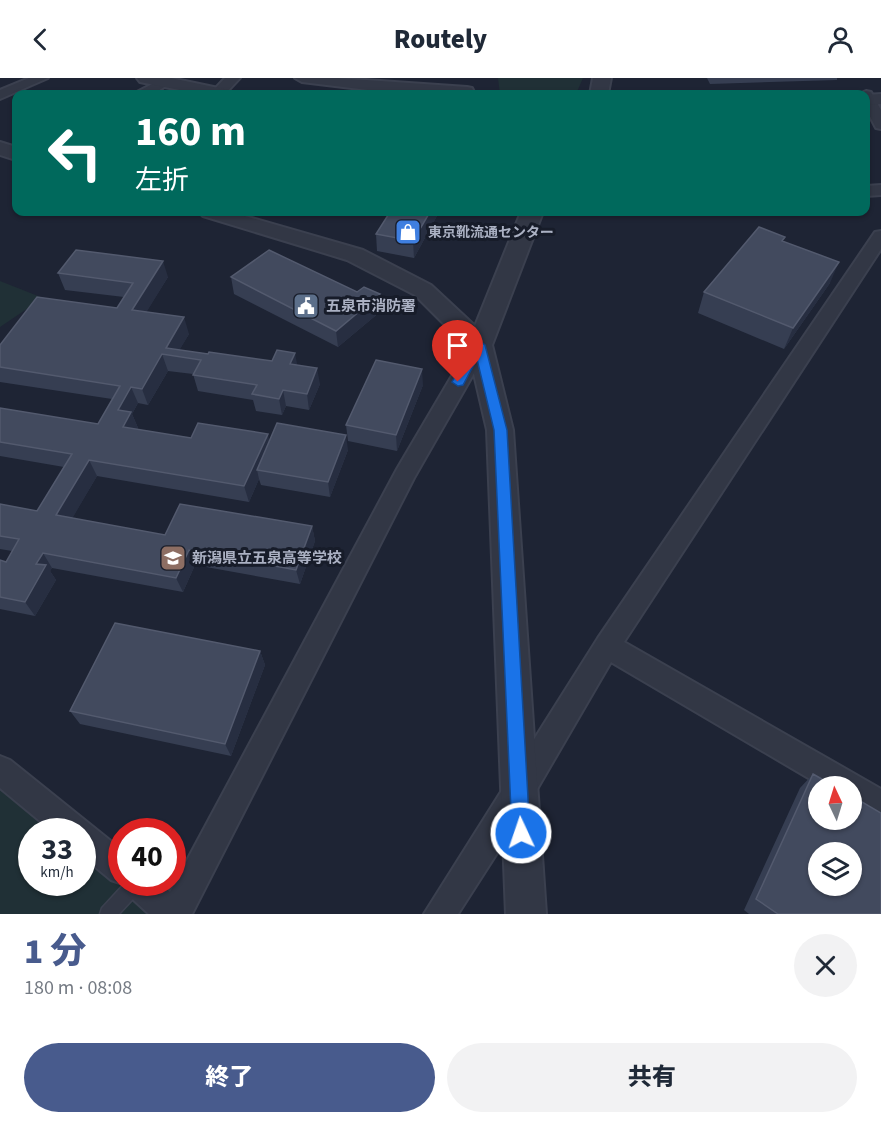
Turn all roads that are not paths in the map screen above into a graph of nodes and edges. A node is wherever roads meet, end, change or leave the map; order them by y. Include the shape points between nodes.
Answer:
1 (41, 78) edge
2 (233, 78) edge
3 (302, 78) edge
4 (154, 81) edge
5 (368, 86) edge
6 (12, 90) edge
7 (199, 90) edge
8 (222, 90) edge
9 (467, 90) edge
10 (870, 100) edge
11 (881, 125) edge
12 (223, 216) edge
13 (530, 216) edge
14 (881, 236) edge
15 (480, 345) junction
16 (607, 646) junction
17 (0, 770) edge
18 (831, 776) edge
19 (519, 793) junction
20 (862, 794) edge
21 (881, 805) edge
22 (59, 818) edge
23 (96, 848) edge
24 (108, 858) edge
25 (124, 896) edge
26 (153, 896) edge
27 (108, 914) edge
28 (173, 914) edge
29 (440, 914) edge
30 (526, 914) edge

1 - 6 street
2 - 8 street
3 - 5 street
4 - 7 street
5 - 9 street
10 - 11 street
12 - 15 street via 355,255 423,290
13 - 15 street
14 - 16 street
15 - 19 street via 500,430
15 - 28 street via 405,475
16 - 18 street
16 - 19 street
17 - 22 street
19 - 29 street
19 - 30 street
20 - 21 street
23 - 24 street
25 - 27 lane
26 - 28 street

